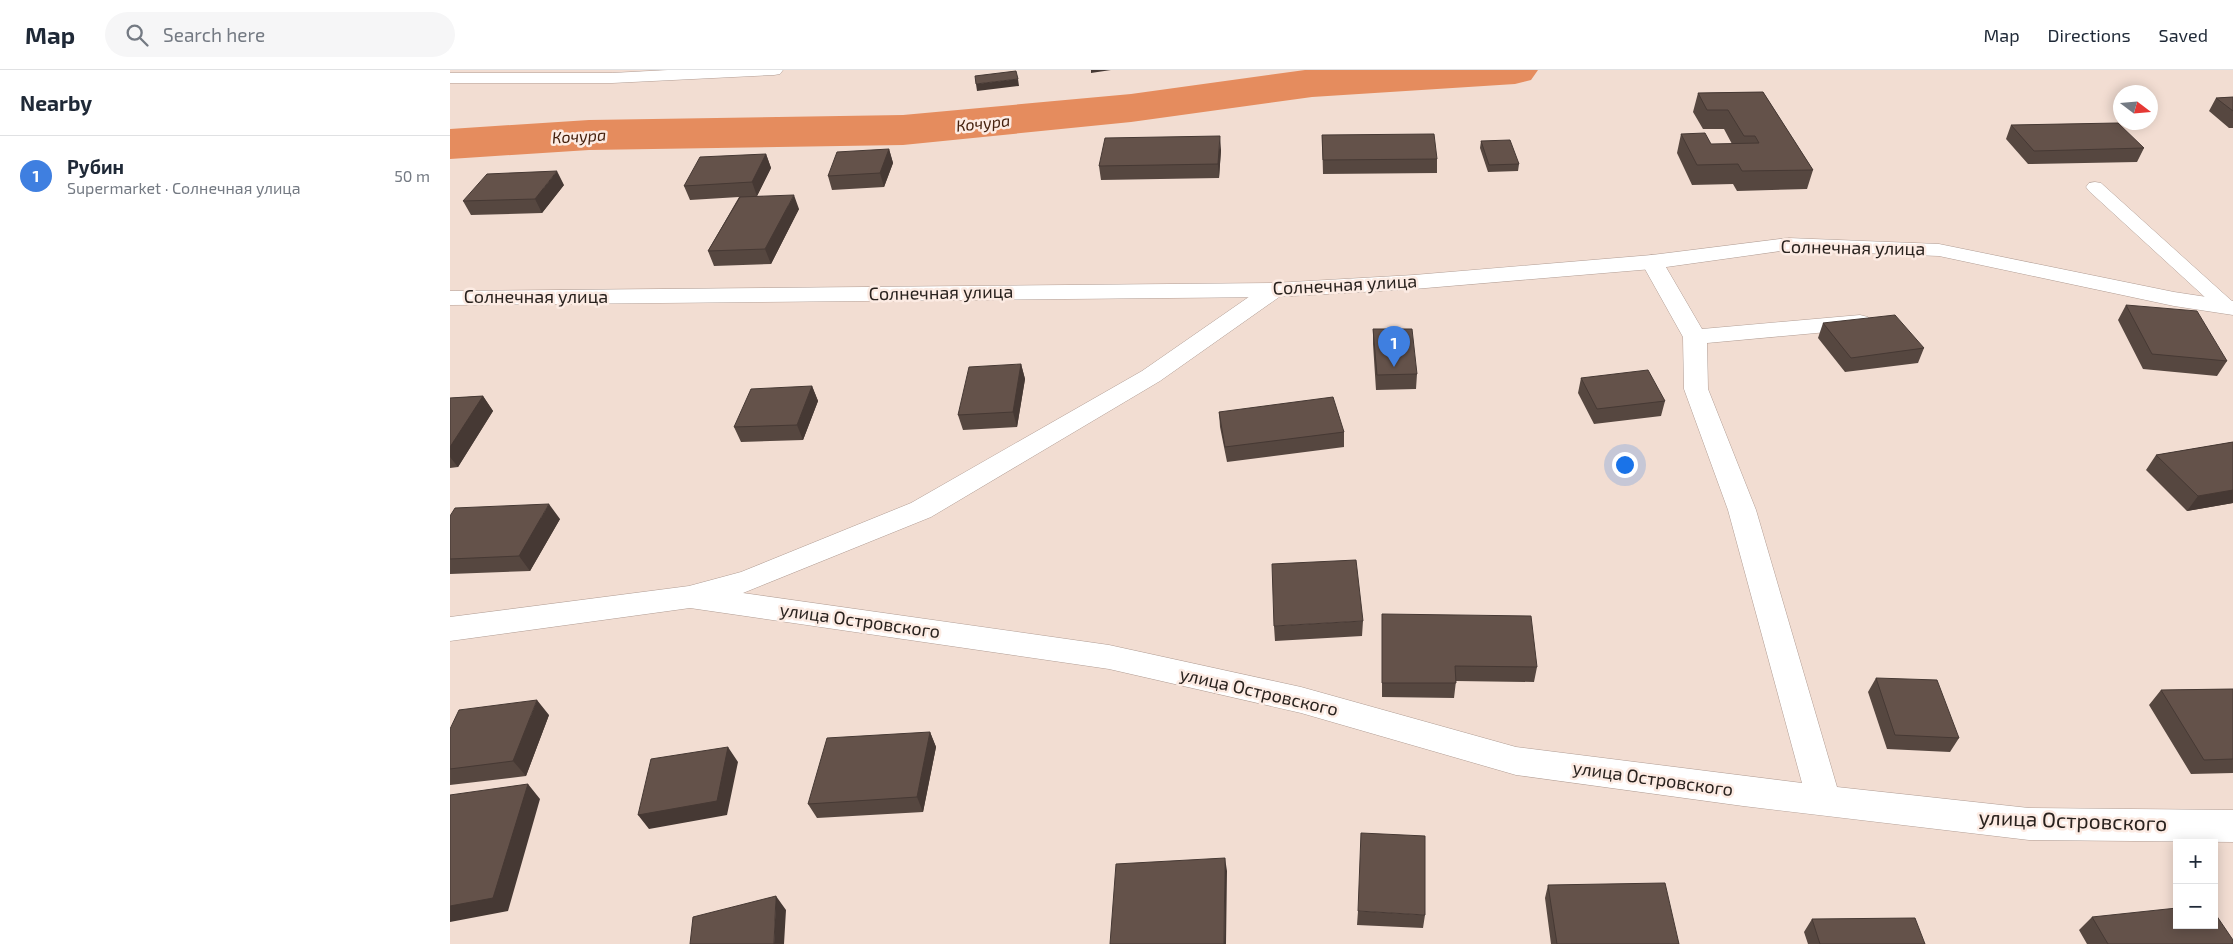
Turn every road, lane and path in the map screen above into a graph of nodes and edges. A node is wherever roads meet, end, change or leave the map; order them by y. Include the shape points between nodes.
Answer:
1 (774, 70) edge
2 (450, 78) edge
3 (2095, 187) dead end
4 (1652, 262) junction
5 (1274, 290) junction
6 (450, 298) edge
7 (2230, 308) edge
8 (1877, 320) edge
9 (1695, 337) junction
10 (690, 597) junction
11 (450, 628) edge
12 (1824, 800) junction
13 (2233, 826) edge

1 - 2 street via 612,78
3 - 7 lane
4 - 5 street, Солнечная улица
4 - 7 street, Солнечная улица via 1788,244 1940,250
4 - 9 street
5 - 6 street, Солнечная улица
5 - 10 street, улица Островского via 1152,376 921,510 748,581
8 - 9 street
9 - 12 street via 1696,389 1742,510
10 - 11 street, улица Островского
10 - 12 street, улица Островского via 1108,657 1300,700 1516,761
12 - 13 street, улица Островского via 2029,824

